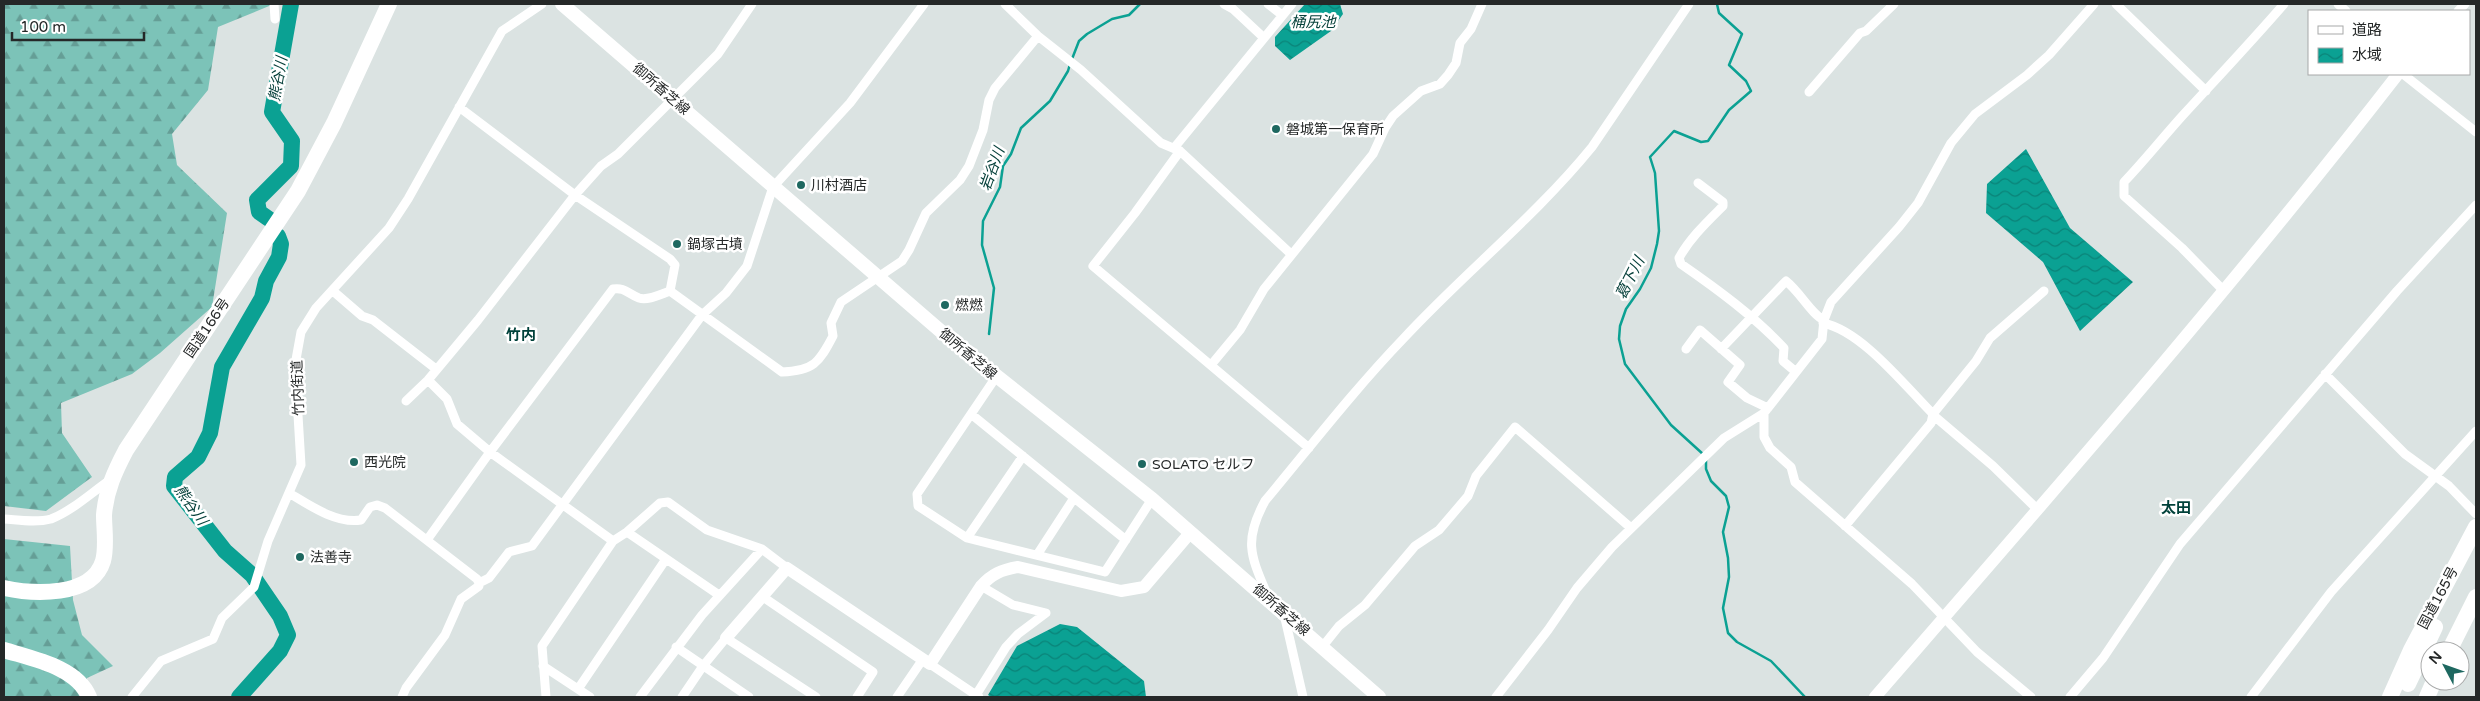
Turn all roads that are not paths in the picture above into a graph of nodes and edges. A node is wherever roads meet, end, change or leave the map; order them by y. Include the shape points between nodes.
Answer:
1 (274, 4) edge
2 (389, 4) edge
3 (542, 4) edge
4 (562, 4) edge
5 (752, 4) edge
6 (924, 4) edge
7 (1005, 4) edge
8 (1224, 4) edge
9 (1268, 4) edge
10 (1292, 4) edge
11 (1482, 4) edge
12 (1689, 4) edge
13 (1894, 4) edge
14 (2094, 4) edge
15 (2116, 4) edge
16 (2284, 4) edge
17 (1282, 15) junction
18 (275, 19) dead end
19 (1038, 36) junction
20 (1263, 37) junction
21 (2397, 75) edge
22 (2404, 75) edge
23 (2206, 91) junction
24 (1809, 92) dead end
25 (673, 98) junction
26 (459, 107) junction
27 (2476, 132) edge
28 (1177, 149) junction
29 (1698, 183) dead end
30 (773, 187) junction
31 (575, 195) junction
32 (2476, 205) edge
33 (1291, 254) junction
34 (879, 278) junction
35 (2223, 290) junction
36 (333, 291) junction
37 (2044, 291) dead end
38 (670, 292) junction
39 (702, 316) junction
40 (1749, 317) junction
41 (1824, 322) junction
42 (1686, 348) dead end
43 (1721, 349) junction
44 (1211, 364) junction
45 (436, 369) junction
46 (1796, 372) junction
47 (2325, 374) junction
48 (996, 377) junction
49 (428, 380) junction
50 (406, 401) dead end
51 (1766, 410) junction
52 (971, 414) junction
53 (1933, 414) junction
54 (2476, 431) edge
55 (1310, 448) junction
56 (490, 452) junction
57 (1023, 456) junction
58 (2436, 478) junction
59 (110, 480) junction
60 (289, 493) junction
61 (1074, 498) junction
62 (1152, 499) junction
63 (563, 504) junction
64 (2038, 510) junction
65 (2476, 514) edge
66 (4, 519) edge
67 (1845, 526) junction
68 (2476, 527) edge
69 (1631, 528) junction
70 (627, 532) junction
71 (1190, 533) junction
72 (967, 538) junction
73 (427, 540) junction
74 (1126, 540) junction
75 (613, 541) junction
76 (2476, 548) edge
77 (762, 549) junction
78 (1037, 555) junction
79 (666, 559) junction
80 (787, 568) junction
81 (479, 583) junction
82 (981, 586) junction
83 (4, 588) edge
84 (719, 595) junction
85 (763, 597) junction
86 (2476, 597) edge
87 (1269, 599) junction
88 (1283, 611) junction
89 (1945, 617) junction
90 (726, 638) junction
91 (2454, 641) edge
92 (1323, 646) junction
93 (676, 647) junction
94 (4, 650) edge
95 (926, 662) junction
96 (543, 666) junction
97 (703, 666) junction
98 (578, 689) junction
99 (977, 696) edge
100 (89, 697) edge
101 (132, 697) edge
102 (402, 697) edge
103 (546, 697) edge
104 (590, 697) edge
105 (640, 697) edge
106 (683, 697) edge
107 (749, 697) edge
108 (816, 697) edge
109 (857, 697) edge
110 (897, 697) edge
111 (1303, 697) edge
112 (1379, 697) edge
113 (1496, 697) edge
114 (1875, 697) edge
115 (2031, 697) edge
116 (2070, 697) edge
117 (2252, 697) edge
118 (2390, 697) edge
119 (2402, 697) edge

1 - 18 street
2 - 59 highway, 国道166号 via 298,192 126,450
3 - 26 street, 竹内街道 via 502,31
4 - 25 main road, 御所香芝線
5 - 25 street via 718,54
6 - 30 street via 850,103
7 - 19 street
8 - 20 street
9 - 17 street
10 - 17 street
11 - 33 street via 1460,44 1456,63 1448,75 1440,84 1421,91 1394,116 1373,154
12 - 55 street via 1576,167 1401,340
13 - 24 street via 1860,33
14 - 41 street via 2049,55 1975,114 1963,128 1951,143 1918,203 1831,302
15 - 23 street
16 - 23 street
17 - 20 street
19 - 28 street via 1162,142
19 - 34 street via 995,88 983,130 960,180 926,213 902,261
20 - 28 street
21 - 35 street
22 - 27 street
23 - 35 street via 2124,182 2124,196
25 - 30 main road, 御所香芝線
25 - 31 street via 618,154 600,166
26 - 31 street
26 - 36 street, 竹内街道 via 390,228
28 - 33 street
28 - 44 street via 1135,213 1093,266
29 - 40 street via 1719,198 1723,206 1682,253 1679,258 1681,264
30 - 34 main road, 御所香芝線
30 - 39 street via 747,266
31 - 38 street via 676,265
31 - 45 street
32 - 47 street
33 - 44 street via 1264,289 1240,330
34 - 39 street via 842,302 831,323 833,336 824,352 815,364 802,371 782,372
34 - 48 main road, 御所香芝線
35 - 64 street
36 - 45 street
36 - 60 street, 竹内街道 via 316,308 300,340 295,365 301,465
37 - 53 street via 1990,338 1976,361
38 - 39 street
38 - 56 street via 640,298 621,288 613,289
39 - 63 street
40 - 41 street via 1786,281
40 - 43 street
40 - 46 street via 1767,329 1784,348 1783,361
41 - 46 street via 1822,339
41 - 53 street via 1837,326 1871,350
42 - 43 street via 1700,330
43 - 51 street via 1740,365 1728,382
44 - 55 street
45 - 49 street
46 - 51 street
47 - 58 street via 2405,454
47 - 116 street via 2180,544 2103,658
48 - 52 street
48 - 62 main road, 御所香芝線
49 - 50 street
49 - 56 street via 446,398 457,424
51 - 67 street via 1764,437 1770,448 1791,467 1795,482
51 - 69 street via 1724,438
52 - 57 street
52 - 72 street via 918,494 918,506
53 - 64 street
53 - 67 street via 1931,423
54 - 58 street
55 - 87 street via 1265,501 1254,521 1252,559
56 - 63 street
56 - 73 street
57 - 61 street
57 - 72 street
58 - 65 street via 2449,486
58 - 117 street via 2331,592
59 - 66 street via 66,512 50,519
59 - 83 highway, 国道166号 via 104,512 103,561 95,573 83,584 57,592 28,593
60 - 73 street via 321,511 351,522 360,520 370,507 377,505
60 - 101 street, 竹内街道 via 268,541 255,584 222,618 213,640 161,661
61 - 74 street
61 - 78 street
62 - 71 main road, 御所香芝線
62 - 74 street
63 - 75 street
63 - 81 street via 532,546 509,552 488,578
64 - 89 street
67 - 89 street
68 - 118 highway, 国道165号
69 - 92 street via 1515,427 1476,476 1468,496 1439,530 1416,546 1365,605 1339,626
69 - 113 street via 1577,588
70 - 75 street
70 - 77 street via 660,503 668,502 707,530
70 - 79 street
71 - 82 street via 1144,587 1135,590 1121,591 1018,567 991,575
71 - 87 main road, 御所香芝線
72 - 78 street
73 - 81 street
74 - 78 street via 1105,572
75 - 96 street via 542,646
76 - 119 highway
77 - 80 street
77 - 84 street
79 - 84 street
79 - 98 street
80 - 85 street
80 - 95 street
81 - 102 street via 461,599 445,635
82 - 95 street
82 - 99 street via 1013,605 1046,613 1006,647
84 - 93 street
85 - 90 street
85 - 109 street via 874,672
86 - 91 highway
87 - 88 main road, 御所香芝線
88 - 92 main road, 御所香芝線
88 - 111 street
89 - 114 street
89 - 115 street via 1977,652
90 - 97 street
90 - 108 street
92 - 112 main road, 御所香芝線
93 - 97 street
93 - 105 street
94 - 100 highway via 37,660 74,677 85,687
95 - 99 street
95 - 110 street
96 - 98 street
96 - 103 street
97 - 106 street
97 - 107 street
98 - 104 street

